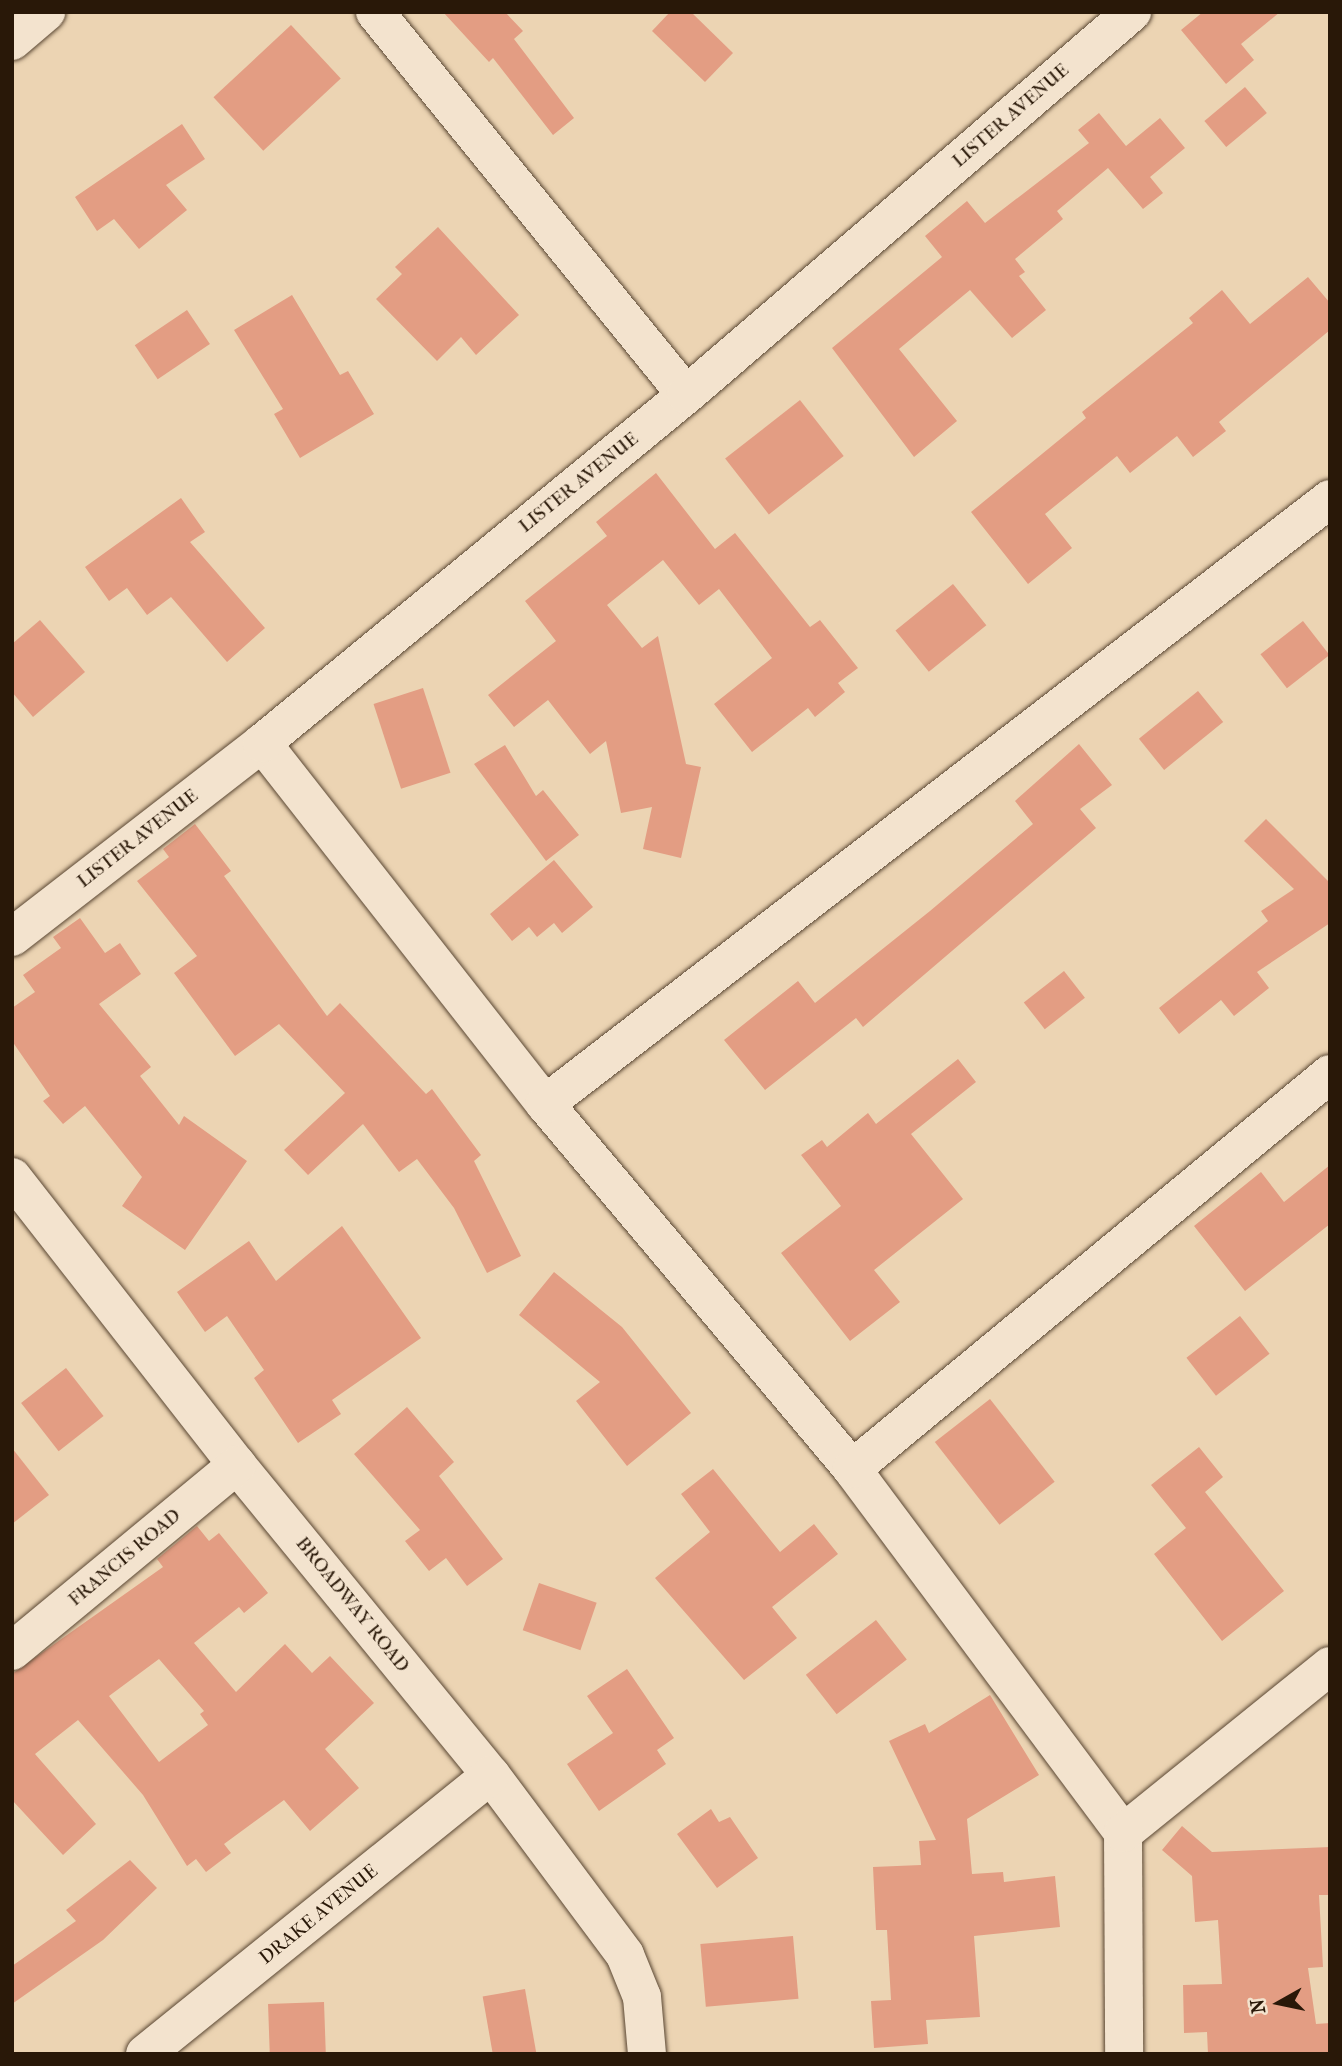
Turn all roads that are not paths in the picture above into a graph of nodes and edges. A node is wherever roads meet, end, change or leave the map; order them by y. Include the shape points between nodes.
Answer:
1 (46, 12) edge
2 (375, 12) edge
3 (1132, 12) edge
4 (12, 41) edge
5 (686, 395) junction
6 (1330, 499) edge
7 (262, 743) junction
8 (12, 937) edge
9 (1330, 1074) edge
10 (545, 1104) junction
11 (12, 1177) edge
12 (237, 1465) junction
13 (852, 1469) junction
14 (12, 1651) edge
15 (1330, 1666) edge
16 (491, 1775) junction
17 (1123, 1833) junction
18 (184, 2043) edge
19 (145, 2054) edge
20 (647, 2054) edge
21 (1124, 2054) edge

1 - 4 street
2 - 5 street
3 - 5 street, LISTER AVENUE
5 - 7 street, LISTER AVENUE
6 - 10 street
7 - 8 street, LISTER AVENUE
7 - 10 street
9 - 13 street
10 - 13 street
11 - 12 street, BROADWAY ROAD
12 - 14 street, FRANCIS ROAD
12 - 16 street, BROADWAY ROAD
13 - 17 street
15 - 17 street
16 - 18 street, DRAKE AVENUE
16 - 20 street, BROADWAY ROAD via 636,1975
17 - 21 street
18 - 19 street, DRAKE AVENUE

